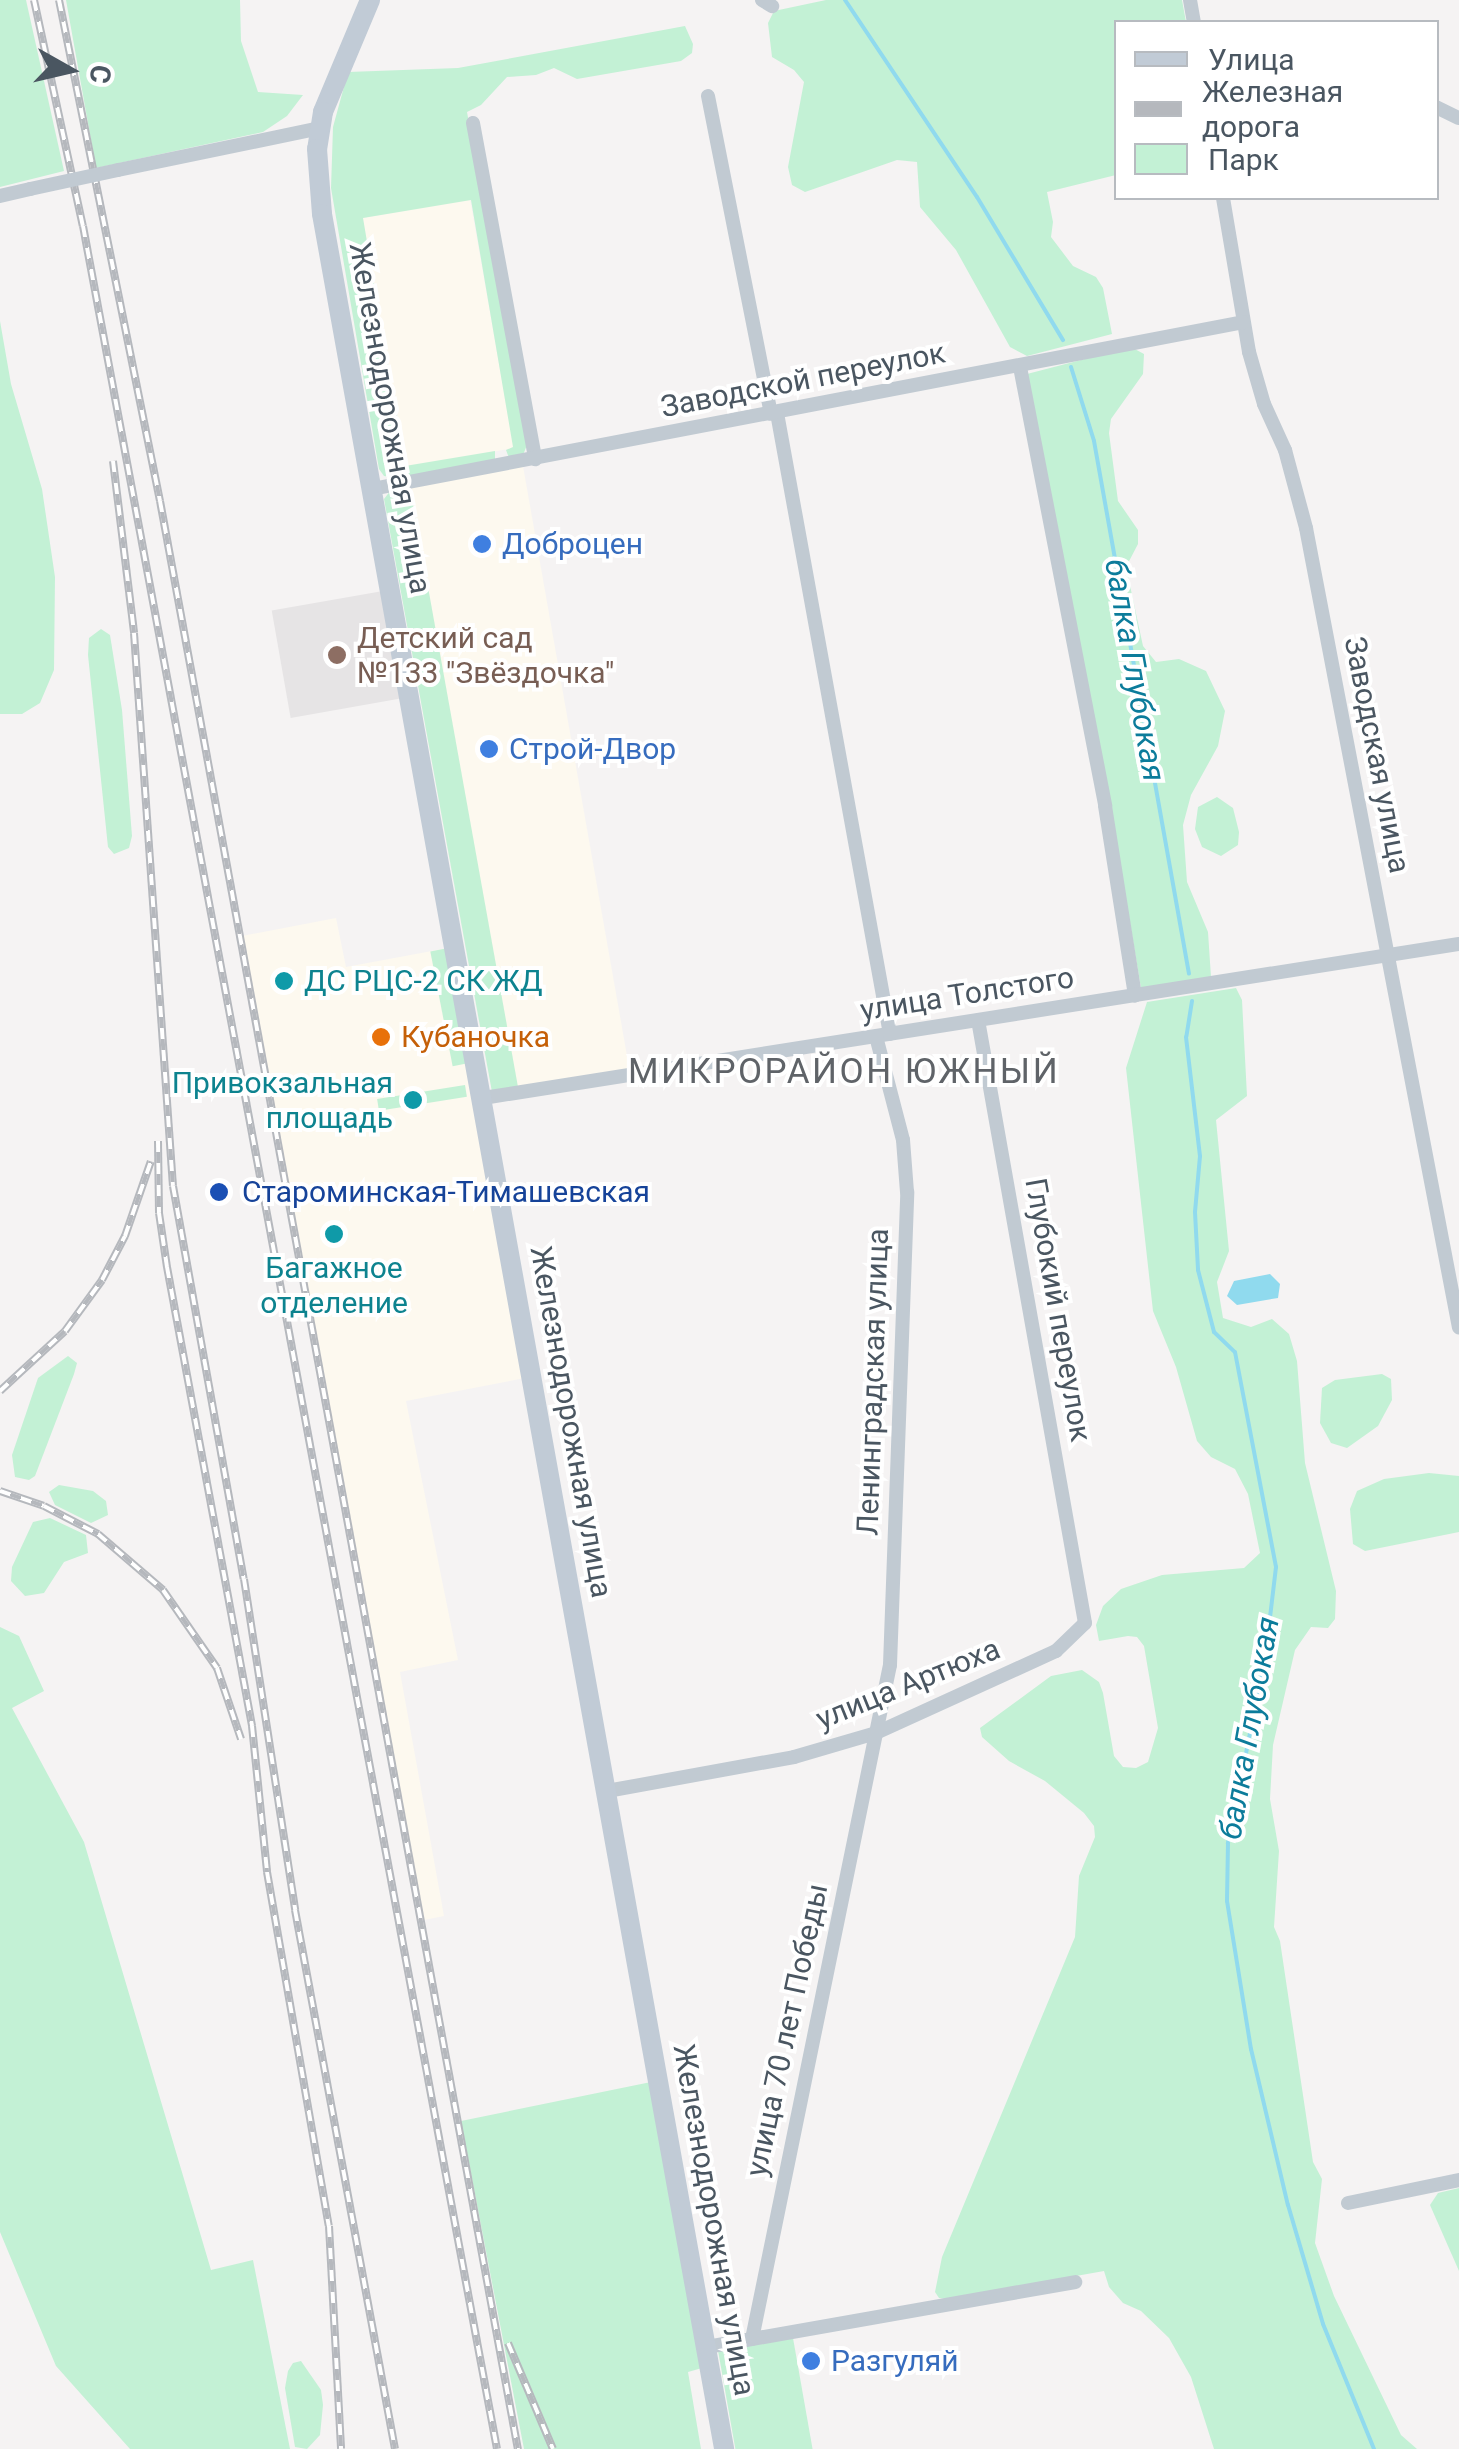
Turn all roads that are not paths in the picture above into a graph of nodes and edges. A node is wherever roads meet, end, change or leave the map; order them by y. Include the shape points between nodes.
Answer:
1 (370, 0) edge
2 (708, 96) dead end
3 (473, 123) dead end
4 (320, 128) junction
5 (0, 196) edge
6 (1223, 200) edge
7 (1243, 322) junction
8 (1020, 367) junction
9 (774, 414) junction
10 (535, 458) junction
11 (372, 489) junction
12 (1459, 944) edge
13 (1387, 957) junction
14 (1135, 996) junction
15 (978, 1020) junction
16 (883, 1035) junction
17 (483, 1098) junction
18 (1459, 1328) edge
19 (1085, 1610) joint
20 (876, 1733) junction
21 (607, 1791) junction
22 (1459, 2180) edge
23 (1348, 2203) dead end
24 (1075, 2282) dead end
25 (752, 2339) junction
26 (707, 2348) junction
27 (724, 2449) edge

1 - 4 main road, Железнодорожная улица
2 - 9 street, Ленинградская улица
3 - 10 street
4 - 5 street, bridge
4 - 11 main road, Железнодорожная улица via 322,214
6 - 7 street, Заводская улица
7 - 8 street, Заводской переулок
7 - 13 street, Заводская улица via 1306,528
8 - 9 street, Заводской переулок
8 - 14 street
9 - 10 street, Заводской переулок
9 - 16 street, Ленинградская улица
10 - 11 street, Заводской переулок
11 - 17 main road, Железнодорожная улица
12 - 13 street, улица Толстого
13 - 14 street, улица Толстого
13 - 18 street, Заводская улица
14 - 15 street, улица Толстого
15 - 16 street, улица Толстого
15 - 19 street, Глубокий переулок
16 - 17 street, улица Толстого
16 - 20 street, Ленинградская улица via 907,1192 893,1610
17 - 21 main road, Железнодорожная улица
19 - 20 street, улица Артюха via 1082,1630 1056,1651
20 - 21 street, улица Артюха via 794,1757
20 - 25 street, улица 70 лет Победы
21 - 26 main road, Железнодорожная улица
22 - 23 street
24 - 25 street
25 - 26 street
26 - 27 main road, Железнодорожная улица

